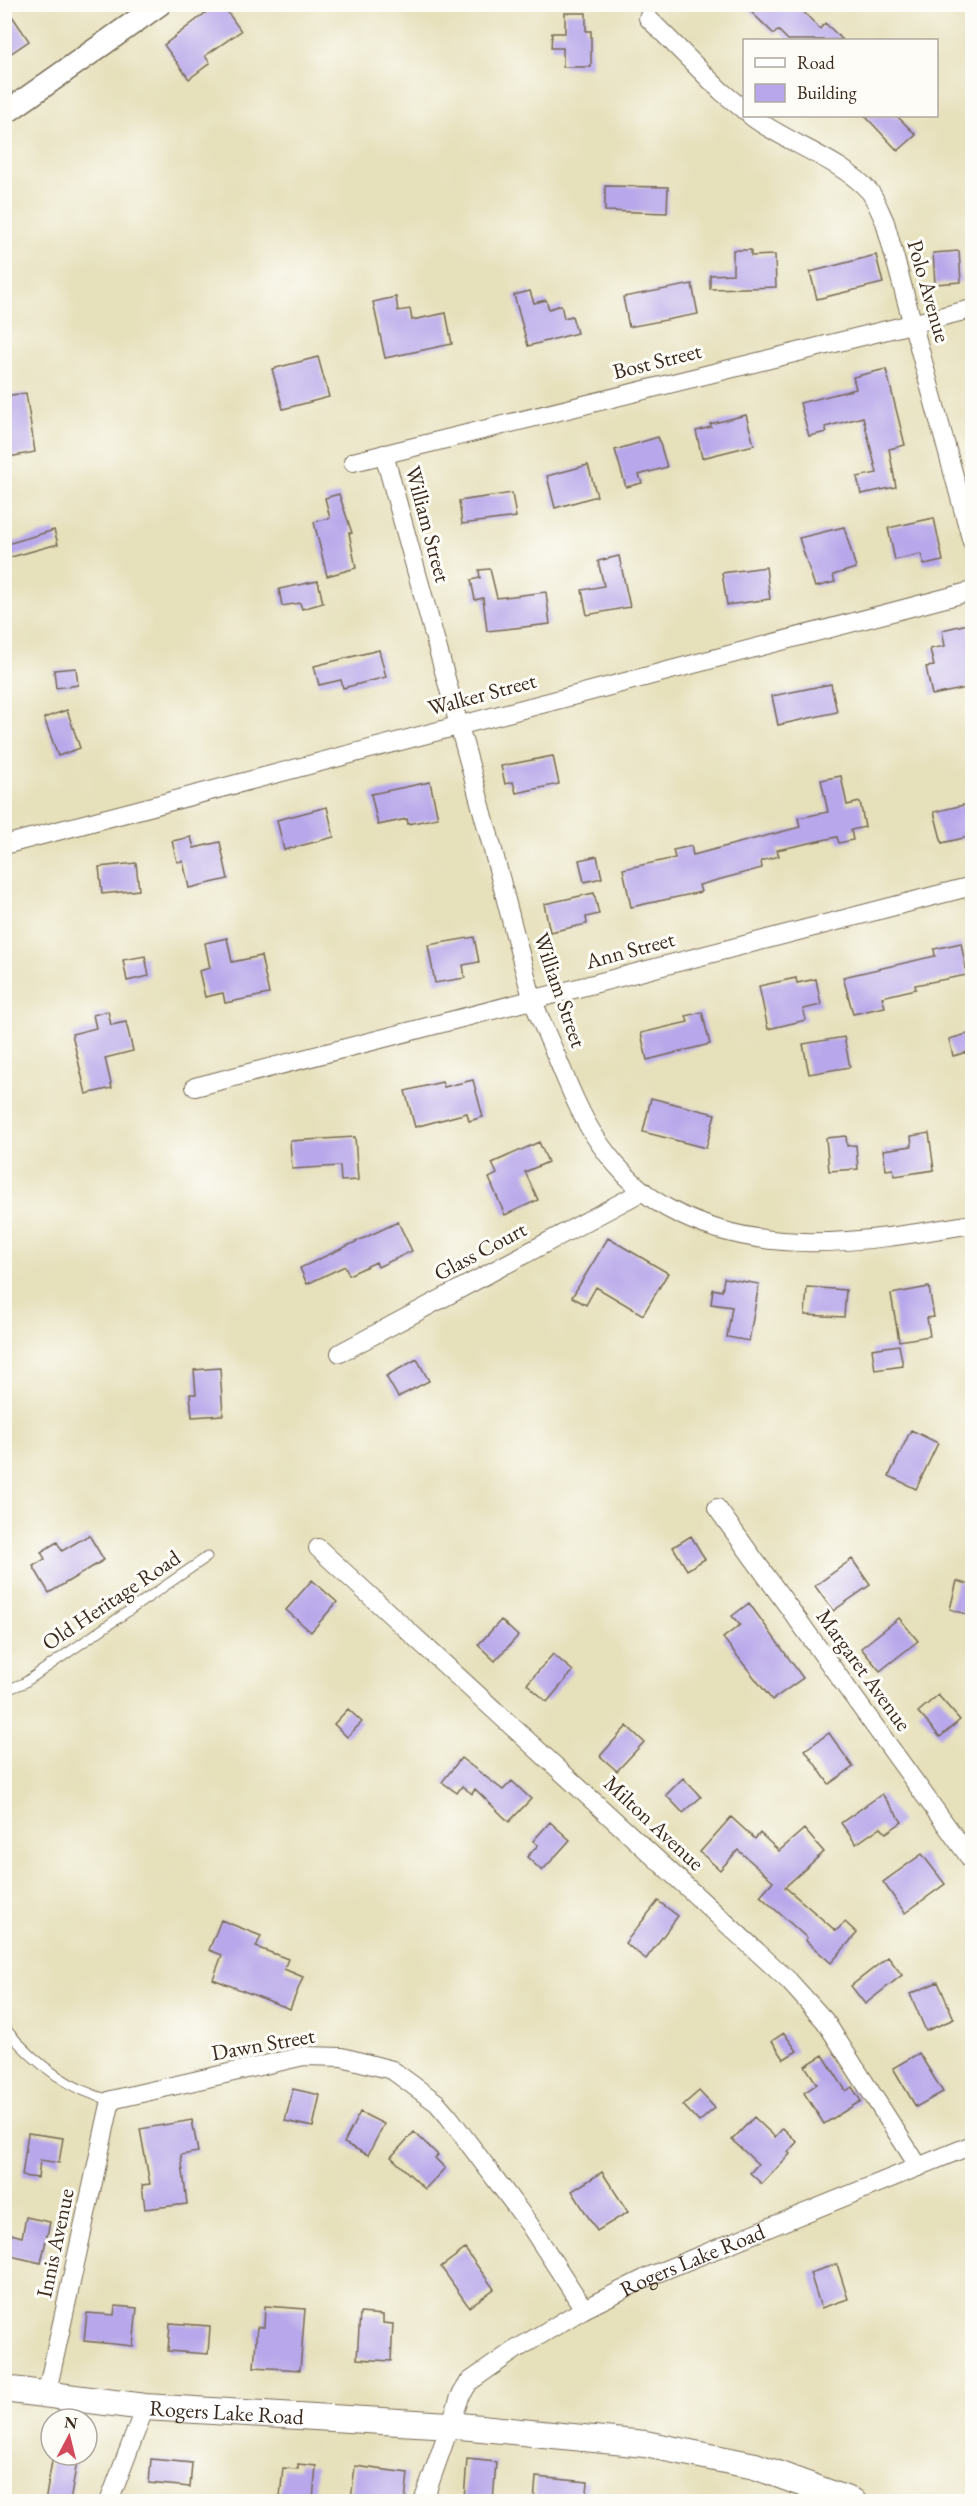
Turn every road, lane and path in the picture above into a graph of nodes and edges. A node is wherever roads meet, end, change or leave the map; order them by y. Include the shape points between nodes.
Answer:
1 (160, 4) edge
2 (648, 18) dead end
3 (743, 109) edge
4 (4, 114) edge
5 (752, 117) edge
6 (972, 309) edge
7 (913, 322) junction
8 (384, 454) junction
9 (353, 462) dead end
10 (972, 542) edge
11 (972, 591) edge
12 (459, 725) junction
13 (4, 845) edge
14 (972, 886) edge
15 (533, 999) junction
16 (195, 1087) dead end
17 (643, 1191) junction
18 (972, 1224) edge
19 (340, 1353) dead end
20 (717, 1508) dead end
21 (318, 1548) dead end
22 (207, 1557) dead end
23 (4, 1691) edge
24 (972, 1861) edge
25 (4, 2027) edge
26 (111, 2100) junction
27 (972, 2145) edge
28 (919, 2167) junction
29 (584, 2308) junction
30 (4, 2389) edge
31 (46, 2396) junction
32 (145, 2407) junction
33 (450, 2425) junction
34 (109, 2502) edge
35 (423, 2502) edge
36 (853, 2502) edge

1 - 4 street
2 - 3 street
5 - 7 street, Polo Avenue via 850,174 871,193 885,222
6 - 7 street, Bost Street
7 - 8 street, Bost Street
7 - 10 street, Polo Avenue
8 - 9 street, Bost Street
8 - 12 street, William Street
11 - 12 street, Walker Street
12 - 13 street, Walker Street
12 - 15 street, William Street
14 - 15 street, Ann Street
15 - 16 street, Ann Street
15 - 17 street, William Street via 592,1132 626,1176
17 - 18 street, William Street via 689,1218 732,1232 790,1243 868,1241
17 - 19 street, Glass Court
20 - 24 street, Margaret Avenue
21 - 28 street, Milton Avenue via 789,1981 825,2021
22 - 23 lane, Old Heritage Road via 24,1683
25 - 26 lane via 60,2078 92,2096
26 - 29 street, Dawn Street via 304,2056 342,2057 392,2070 437,2103 449,2117 529,2224
26 - 31 street, Innis Avenue
27 - 28 street, Rogers Lake Road
28 - 29 street, Rogers Lake Road via 650,2276
29 - 33 street, Rogers Lake Road via 470,2382
30 - 31 main road, Rogers Lake Road
31 - 32 main road, Rogers Lake Road
32 - 33 main road, Rogers Lake Road
32 - 34 street
33 - 35 street
33 - 36 main road, Rogers Lake Road via 645,2444 754,2466

